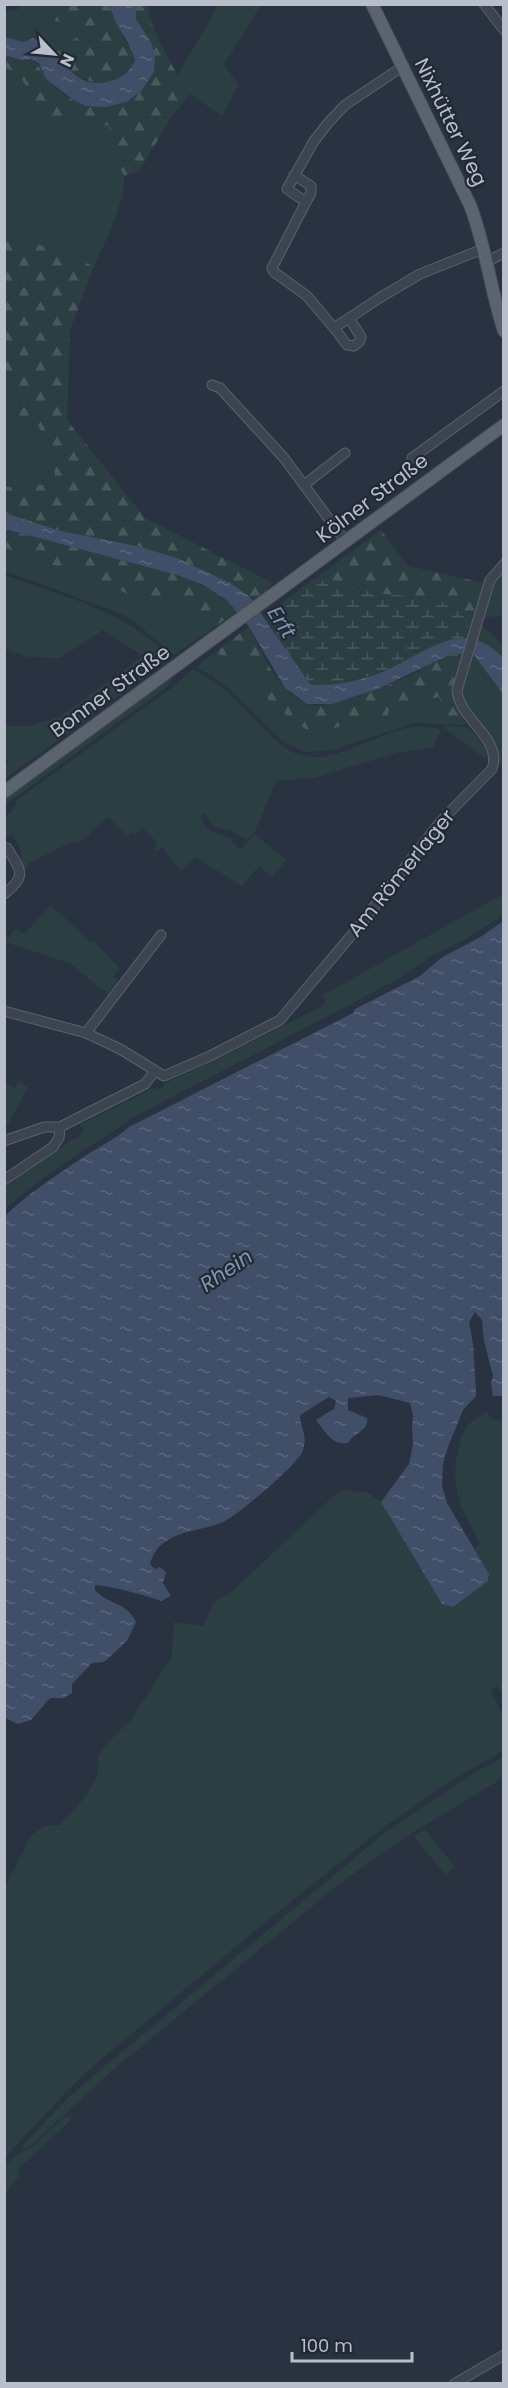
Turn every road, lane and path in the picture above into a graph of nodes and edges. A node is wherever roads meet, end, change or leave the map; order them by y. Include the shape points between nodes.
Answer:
1 (372, 4) edge
2 (484, 4) edge
3 (504, 30) edge
4 (402, 67) junction
5 (294, 175) junction
6 (306, 202) junction
7 (483, 249) junction
8 (504, 253) edge
9 (486, 262) junction
10 (349, 318) junction
11 (334, 328) junction
12 (504, 330) edge
13 (212, 385) dead end
14 (504, 391) edge
15 (504, 424) edge
16 (345, 453) dead end
17 (412, 458) dead end
18 (304, 485) junction
19 (346, 542) junction
20 (504, 564) edge
21 (239, 621) joint
22 (4, 792) edge
23 (7, 848) dead end
24 (4, 894) edge
25 (161, 935) dead end
26 (4, 1011) edge
27 (86, 1033) junction
28 (154, 1071) junction
29 (60, 1127) junction
30 (4, 1141) edge
31 (4, 1180) edge
32 (504, 2355) edge
33 (454, 2384) edge

1 - 4 main road, Nixhütter Weg
2 - 3 street
4 - 5 street via 345,105 314,141
4 - 7 main road, Nixhütter Weg via 470,205
5 - 6 street via 311,186
5 - 6 street via 287,191
6 - 11 street via 272,268 307,296
7 - 9 main road, Nixhütter Weg
7 - 10 street via 420,274
8 - 9 street
9 - 12 main road, Nixhütter Weg
10 - 11 street
10 - 11 street via 362,337 354,346 347,345
13 - 18 street via 220,388
14 - 17 street
15 - 19 main road, Kölner Straße
16 - 18 street
18 - 19 street
19 - 21 main road, Kölner Straße
20 - 28 street, Am Römerlager via 490,580 461,671 458,698 492,747 492,769 442,819 276,1023 168,1075
21 - 22 main road, Bonner Straße
23 - 24 street via 21,873 17,885
25 - 27 street
26 - 27 street
27 - 28 street
28 - 29 street via 145,1084
29 - 30 street via 44,1126
29 - 31 street via 53,1147
32 - 33 street

